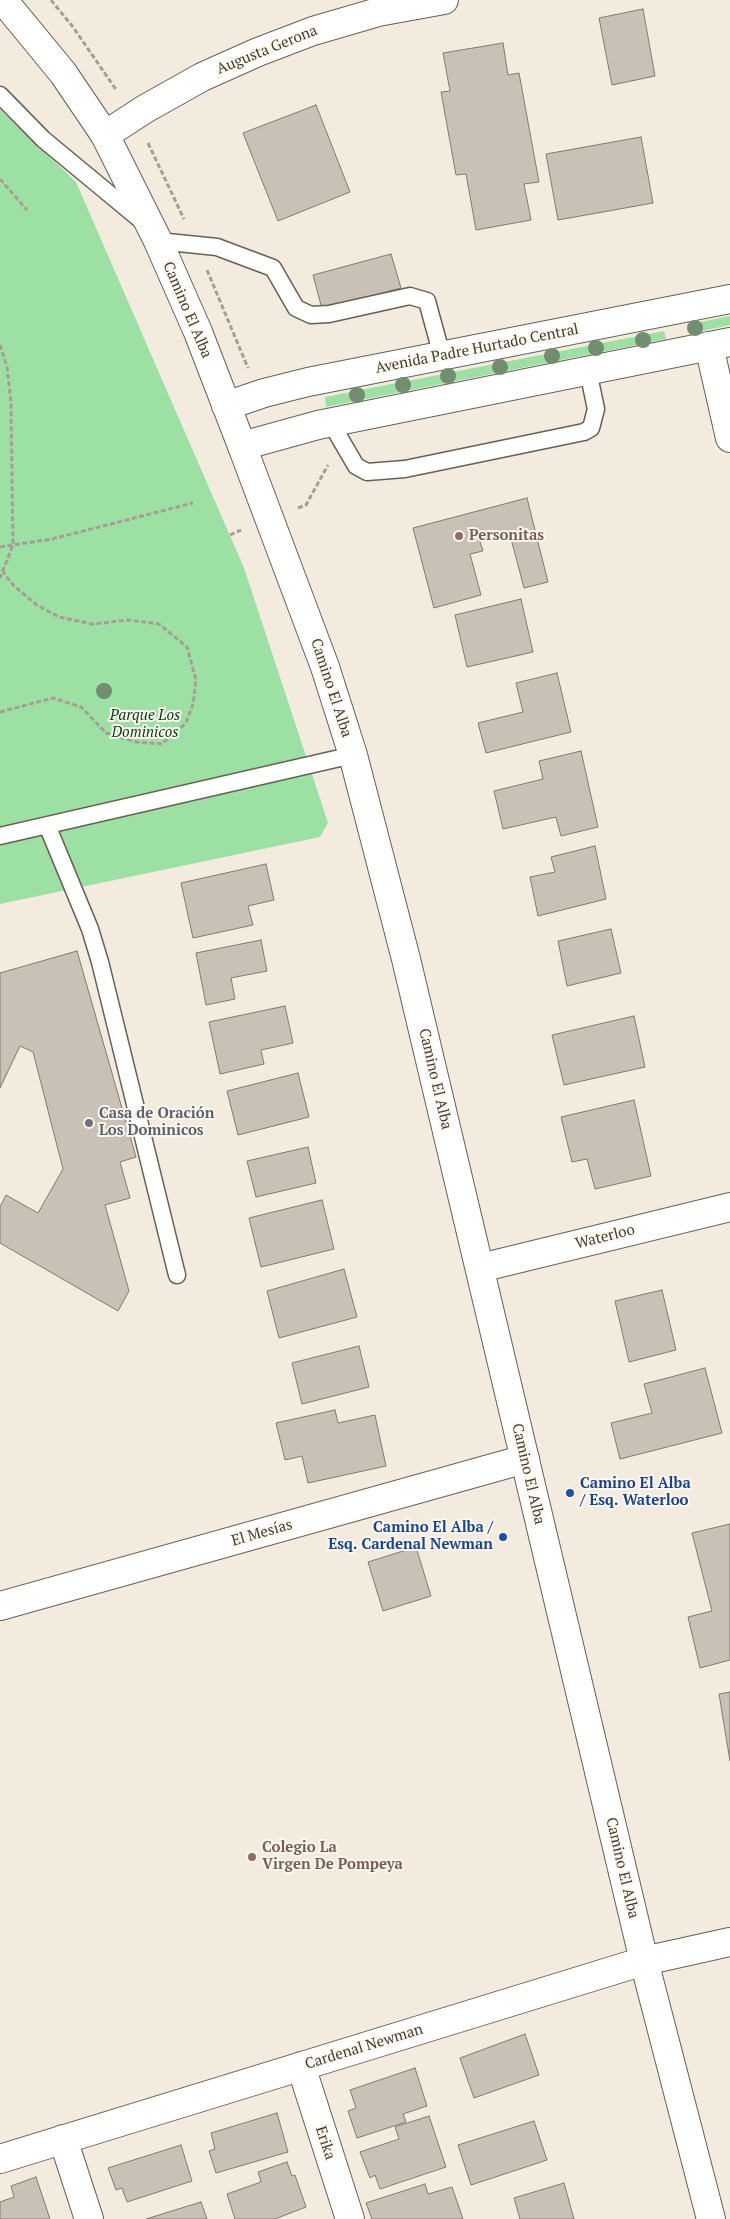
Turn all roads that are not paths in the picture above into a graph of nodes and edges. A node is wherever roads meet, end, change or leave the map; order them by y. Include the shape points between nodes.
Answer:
1 (444, 0) edge
2 (12, 3) edge
3 (378, 6) edge
4 (0, 95) edge
5 (105, 135) junction
6 (155, 235) junction
7 (730, 299) edge
8 (720, 344) edge
9 (442, 356) junction
10 (588, 371) junction
11 (226, 406) junction
12 (331, 423) junction
13 (730, 438) edge
14 (242, 446) junction
15 (353, 755) junction
16 (47, 825) junction
17 (0, 836) edge
18 (730, 1207) edge
19 (480, 1268) junction
20 (177, 1275) dead end
21 (525, 1459) junction
22 (0, 1606) edge
23 (730, 1942) edge
24 (644, 1961) junction
25 (301, 2066) junction
26 (64, 2140) junction
27 (0, 2159) edge
28 (89, 2219) edge
29 (350, 2219) edge
30 (711, 2219) edge

1 - 3 main road, Augusta Gerona
2 - 5 main road, Camino El Alba
3 - 5 main road, Augusta Gerona via 202,77
4 - 6 lane via 43,139
5 - 6 main road, Camino El Alba
6 - 9 lane via 216,247 273,268 296,308 311,316 410,296 427,301
6 - 11 main road, Camino El Alba via 198,332
7 - 9 main road, Avenida Padre Hurtado Central
8 - 10 main road
8 - 13 main road
9 - 11 main road, Avenida Padre Hurtado Central via 308,382
10 - 12 main road
10 - 12 lane via 596,409 591,428 584,432 405,469 367,472 356,466
11 - 14 main road, Camino El Alba
12 - 14 main road via 281,433
14 - 15 main road, Camino El Alba via 325,668
15 - 16 lane
15 - 19 main road, Camino El Alba
16 - 17 lane
16 - 20 lane via 90,929 100,962
18 - 19 main road, Waterloo
19 - 21 main road, Camino El Alba
21 - 22 main road, El Mesías
21 - 24 main road, Camino El Alba
23 - 24 main road, Cardenal Newman
24 - 25 main road, Cardenal Newman
24 - 30 main road, Camino El Alba
25 - 26 main road, Cardenal Newman
25 - 29 main road, Erika
26 - 27 main road, Cardenal Newman
26 - 28 main road

